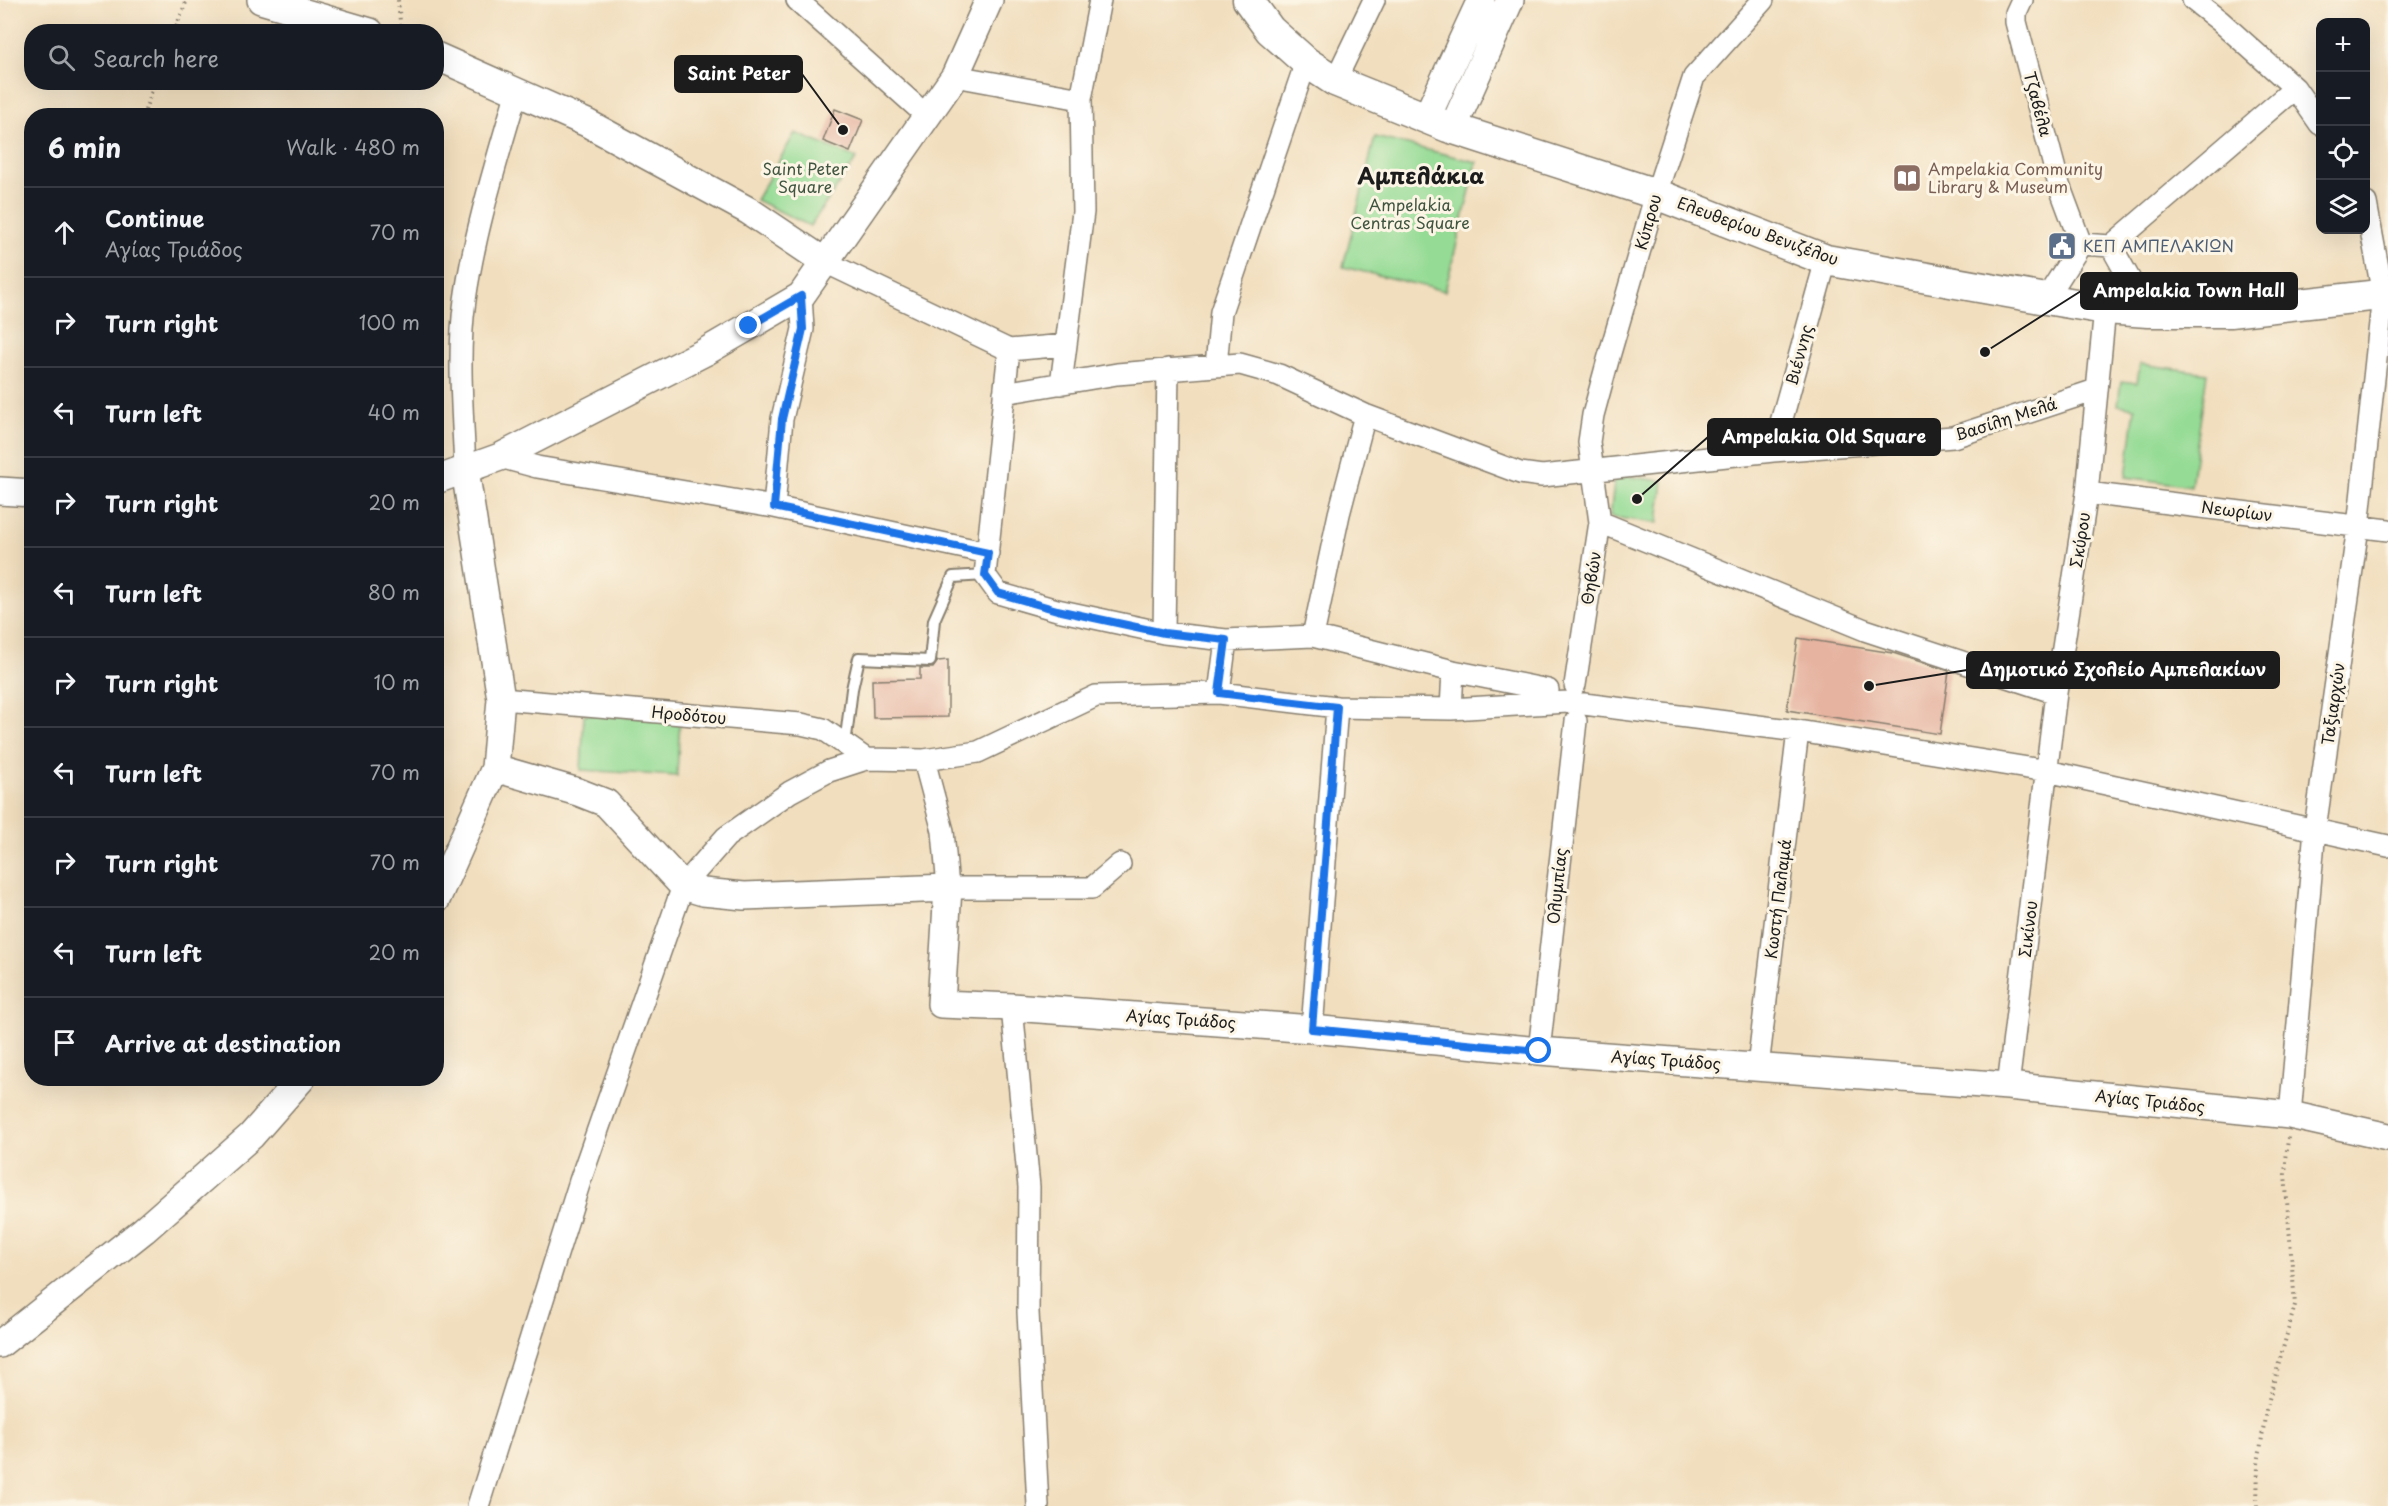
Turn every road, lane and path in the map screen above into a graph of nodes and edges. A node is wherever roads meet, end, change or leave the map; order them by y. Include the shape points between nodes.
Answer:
1 (187, 0) edge
2 (261, 0) edge
3 (398, 0) edge
4 (797, 0) edge
5 (989, 0) edge
6 (1100, 0) edge
7 (1248, 0) edge
8 (1374, 0) edge
9 (1481, 0) edge
10 (1510, 0) edge
11 (1763, 0) edge
12 (2022, 0) edge
13 (2193, 0) edge
14 (177, 24) edge
15 (343, 24) edge
16 (400, 24) edge
17 (444, 59) edge
18 (1306, 62) junction
19 (955, 76) junction
20 (1335, 81) junction
21 (2295, 88) junction
22 (152, 90) edge
23 (517, 91) junction
24 (1081, 99) junction
25 (146, 108) edge
26 (928, 117) junction
27 (2316, 118) edge
28 (1440, 123) junction
29 (1656, 194) junction
30 (2370, 222) edge
31 (2081, 244) junction
32 (2111, 246) junction
33 (1826, 260) junction
34 (825, 262) junction
35 (2385, 295) edge
36 (801, 296) junction
37 (2046, 299) junction
38 (2105, 309) junction
39 (2148, 312) junction
40 (1065, 345) junction
41 (1009, 350) junction
42 (1216, 366) junction
43 (1168, 369) junction
44 (1061, 384) junction
45 (2096, 390) junction
46 (1004, 393) junction
47 (1365, 415) junction
48 (1773, 451) junction
49 (500, 457) junction
50 (465, 470) junction
51 (1593, 470) junction
52 (444, 477) edge
53 (0, 491) edge
54 (24, 492) edge
55 (2087, 493) junction
56 (774, 507) junction
57 (1600, 522) junction
58 (2358, 526) junction
59 (2388, 530) edge
60 (988, 553) junction
61 (985, 575) junction
62 (1164, 633) junction
63 (1313, 636) junction
64 (1226, 640) junction
65 (1453, 671) junction
66 (1575, 685) dead end
67 (1548, 690) dead end
68 (1219, 693) junction
69 (2056, 693) junction
70 (501, 699) junction
71 (1337, 707) junction
72 (1451, 709) junction
73 (1576, 721) dead end
74 (1798, 731) junction
75 (845, 745) junction
76 (866, 759) junction
77 (924, 760) junction
78 (495, 768) junction
79 (2047, 771) junction
80 (2315, 829) junction
81 (2388, 846) edge
82 (1120, 864) dead end
83 (444, 882) edge
84 (683, 886) junction
85 (948, 888) junction
86 (1012, 1007) junction
87 (1312, 1029) junction
88 (1539, 1051) junction
89 (1758, 1067) junction
90 (295, 1086) edge
91 (2008, 1086) junction
92 (2290, 1114) junction
93 (2388, 1137) edge
94 (0, 1344) edge
95 (478, 1506) edge
96 (1038, 1506) edge
97 (2257, 1506) edge

1 - 14 path
2 - 15 street
3 - 16 path
4 - 26 street
5 - 19 street
6 - 24 street
7 - 18 main road, Ελευθερίου Βενιζέλου via 1270,30
8 - 20 street
9 - 28 street
10 - 28 street
11 - 29 street, Κύπρου via 1694,77
12 - 31 street, Τζαβέλα via 2016,22 2059,186
13 - 21 street
17 - 23 street
18 - 20 main road, Ελευθερίου Βενιζέλου
18 - 42 street via 1221,312
19 - 24 street
19 - 26 street
20 - 28 main road, Ελευθερίου Βενιζέλου
21 - 27 street
21 - 32 street
22 - 25 path
23 - 34 street via 586,123 749,211
23 - 50 street via 486,197 465,301
24 - 40 street via 1083,212
26 - 34 street
28 - 29 main road, Ελευθερίου Βενιζέλου
29 - 33 main road, Ελευθερίου Βενιζέλου
29 - 51 street, Κύπρου via 1593,415 1589,442
30 - 35 street, Ταξιαρχών
31 - 32 street
31 - 37 street
32 - 39 street
33 - 37 main road, Ελευθερίου Βενιζέλου
33 - 48 street, Βιέννης
34 - 36 street
34 - 41 street
35 - 39 main road, Ελευθερίου Βενιζέλου via 2230,312
35 - 58 street, Ταξιαρχών
36 - 49 street via 705,352
36 - 56 street via 803,329 782,419
37 - 38 main road, Ελευθερίου Βενιζέλου
38 - 39 main road, Ελευθερίου Βενιζέλου
38 - 45 street, Σκύρου
40 - 41 street
40 - 44 street
41 - 46 street
42 - 43 street, Βασίλη Μελά
42 - 47 street, Βασίλη Μελά via 1240,364 1279,375
43 - 44 street, Βασίλη Μελά
43 - 62 street
44 - 46 street, Βασίλη Μελά
45 - 48 street, Βασίλη Μελά via 1953,437
45 - 55 street, Σκύρου
46 - 60 street
47 - 51 street, Βασίλη Μελά via 1520,473 1542,476
47 - 63 street
48 - 51 street, Βασίλη Μελά
49 - 50 street
49 - 56 street via 537,467
50 - 52 street
50 - 70 street
51 - 57 street, Θηβών
53 - 54 street
55 - 58 street, Νεωρίων
55 - 69 street, Σκύρου
56 - 60 street
57 - 66 street, Θηβών
57 - 69 street via 1864,630
58 - 59 street, Νεωρίων
58 - 80 street, Ταξιαρχών
60 - 61 street
61 - 62 street via 998,593
61 - 75 lane via 953,577 934,620 930,661 859,658
62 - 64 street
63 - 64 street
63 - 65 street
64 - 68 street
65 - 67 street
65 - 72 street
68 - 71 street
68 - 77 street via 1096,696 978,752
69 - 79 street, Σκύρου
70 - 75 street, Ηροδότου via 801,724 823,729
70 - 78 street
71 - 72 street
71 - 87 street
72 - 74 street via 1568,702
73 - 88 street, Ολυμπίας
74 - 79 street
74 - 89 street, Κωστή Παλαμά
75 - 76 street, Ηροδότου
76 - 77 street
76 - 84 street via 829,771 790,792 726,837
77 - 85 street via 943,831
78 - 83 street
78 - 84 street via 606,803
79 - 80 street
79 - 91 street, Σικίνου
80 - 81 street
80 - 92 street, Ταξιαρχών
82 - 85 street via 1092,888
84 - 85 street via 744,896
84 - 95 street via 580,1181
85 - 86 street, Αγίας Τριάδος via 941,1004
86 - 87 street, Αγίας Τριάδος
86 - 96 street via 1029,1186 1029,1334
87 - 88 street, Αγίας Τριάδος
88 - 89 street, Αγίας Τριάδος
89 - 91 street, Αγίας Τριάδος
90 - 94 street via 252,1136 144,1230
91 - 92 street, Αγίας Τριάδος
92 - 93 street, Αγίας Τριάδος
92 - 97 path via 2285,1174 2295,1305 2261,1433

